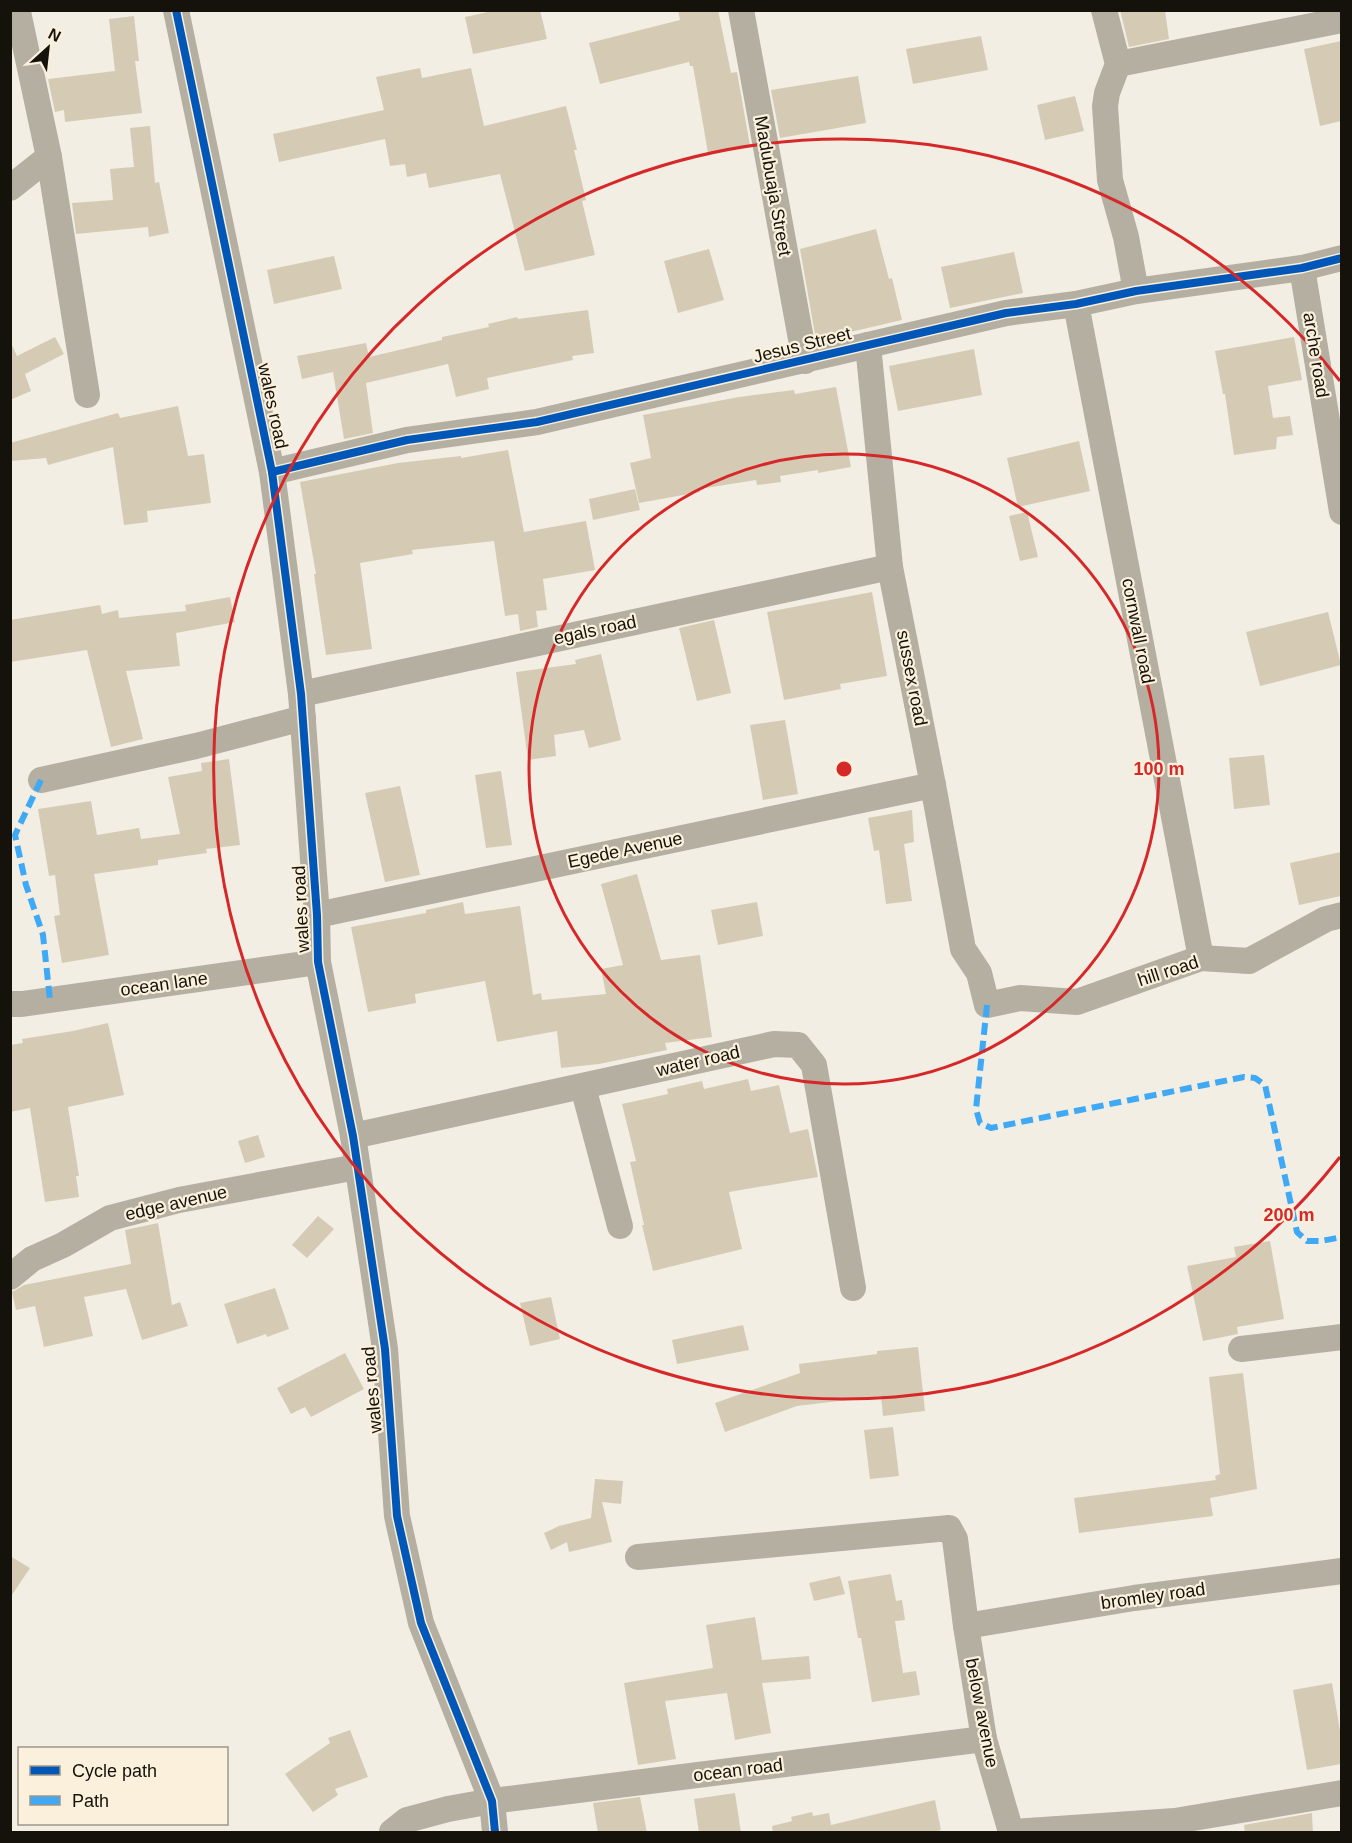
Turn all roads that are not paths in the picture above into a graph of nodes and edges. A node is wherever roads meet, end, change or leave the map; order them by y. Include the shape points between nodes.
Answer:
1 (176, 10) edge
2 (741, 10) edge
3 (1104, 10) edge
4 (16, 13) edge
5 (1341, 20) edge
6 (1118, 64) junction
7 (49, 157) junction
8 (10, 188) edge
9 (1341, 258) edge
10 (1302, 268) junction
11 (1136, 291) junction
12 (1076, 304) junction
13 (867, 345) junction
14 (805, 361) junction
15 (87, 394) dead end
16 (272, 472) junction
17 (1341, 512) edge
18 (890, 567) junction
19 (302, 706) junction
20 (41, 780) dead end
21 (933, 785) junction
22 (317, 915) junction
23 (1341, 915) edge
24 (1201, 958) junction
25 (318, 962) junction
26 (10, 1004) edge
27 (987, 1005) joint
28 (583, 1087) junction
29 (353, 1136) junction
30 (357, 1167) junction
31 (620, 1226) dead end
32 (10, 1277) edge
33 (853, 1287) dead end
34 (1341, 1336) edge
35 (1241, 1349) dead end
36 (638, 1557) dead end
37 (1341, 1571) edge
38 (966, 1626) junction
39 (984, 1739) junction
40 (1341, 1793) edge
41 (492, 1801) junction
42 (1011, 1832) edge
43 (392, 1833) edge
44 (495, 1833) edge

1 - 16 street, wales road
2 - 14 street, Madubuaja Street
3 - 6 street
4 - 7 street
5 - 6 street
6 - 11 street via 1105,106 1109,170
7 - 8 street
7 - 15 street
9 - 10 street, Jesus Street
10 - 11 street, Jesus Street
10 - 17 street, arche road
11 - 12 street, Jesus Street
12 - 13 street, Jesus Street via 1006,313
12 - 24 street, cornwall road
13 - 14 street, Jesus Street
13 - 18 street, sussex road
14 - 16 street, Jesus Street via 537,422 407,440
16 - 19 street, wales road
18 - 19 street, egals road
18 - 21 street, sussex road
19 - 20 street, egals road via 196,746
19 - 22 street, wales road
21 - 22 street, Egede Avenue
21 - 27 street, sussex road via 963,950 979,973
22 - 25 street, wales road
23 - 24 street, hill road via 1326,919 1249,961
24 - 27 street, hill road via 1077,1002 1020,998
25 - 26 street, ocean lane
25 - 29 street, wales road
28 - 29 street, water road
28 - 31 street
28 - 33 street, water road via 774,1044 798,1045 814,1065
29 - 30 street, wales road
30 - 32 street, edge avenue via 179,1200 110,1218 32,1259
30 - 41 street, wales road via 385,1349 397,1516 421,1623
34 - 35 street
36 - 38 street, below avenue via 949,1528 956,1539
37 - 38 street, bromley road via 1134,1598
38 - 39 street, below avenue
39 - 41 street, ocean road
39 - 42 street, below avenue
40 - 42 street via 1175,1821
41 - 43 street, ocean road via 407,1820
41 - 44 street, wales road

